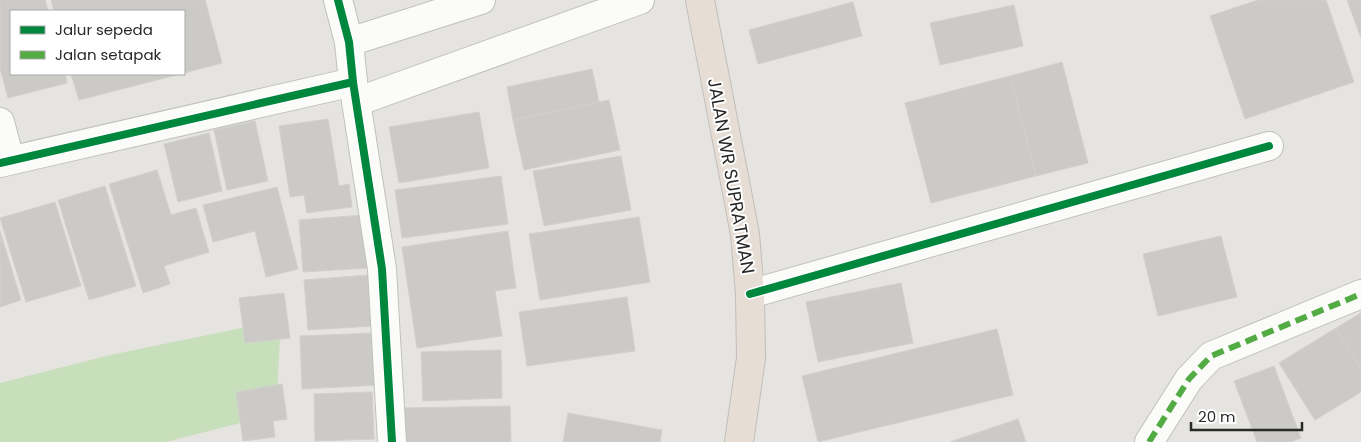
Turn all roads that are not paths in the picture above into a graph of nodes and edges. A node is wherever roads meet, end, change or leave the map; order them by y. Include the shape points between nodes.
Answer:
1 (338, 0) edge
2 (481, 0) edge
3 (640, 0) edge
4 (700, 0) edge
5 (349, 42) junction
6 (354, 92) junction
7 (0, 122) edge
8 (1269, 146) dead end
9 (5, 162) edge
10 (750, 294) junction
11 (1361, 294) edge
12 (392, 442) edge
13 (739, 442) edge
14 (1149, 442) edge

1 - 5 street
2 - 5 street
3 - 6 street
4 - 10 highway, JALAN WR SUPRATMAN via 745,234
5 - 6 street
6 - 9 street
6 - 12 street via 382,269
7 - 9 street
8 - 10 street
10 - 13 highway, JALAN WR SUPRATMAN via 751,358
11 - 14 street via 1210,356 1189,378

